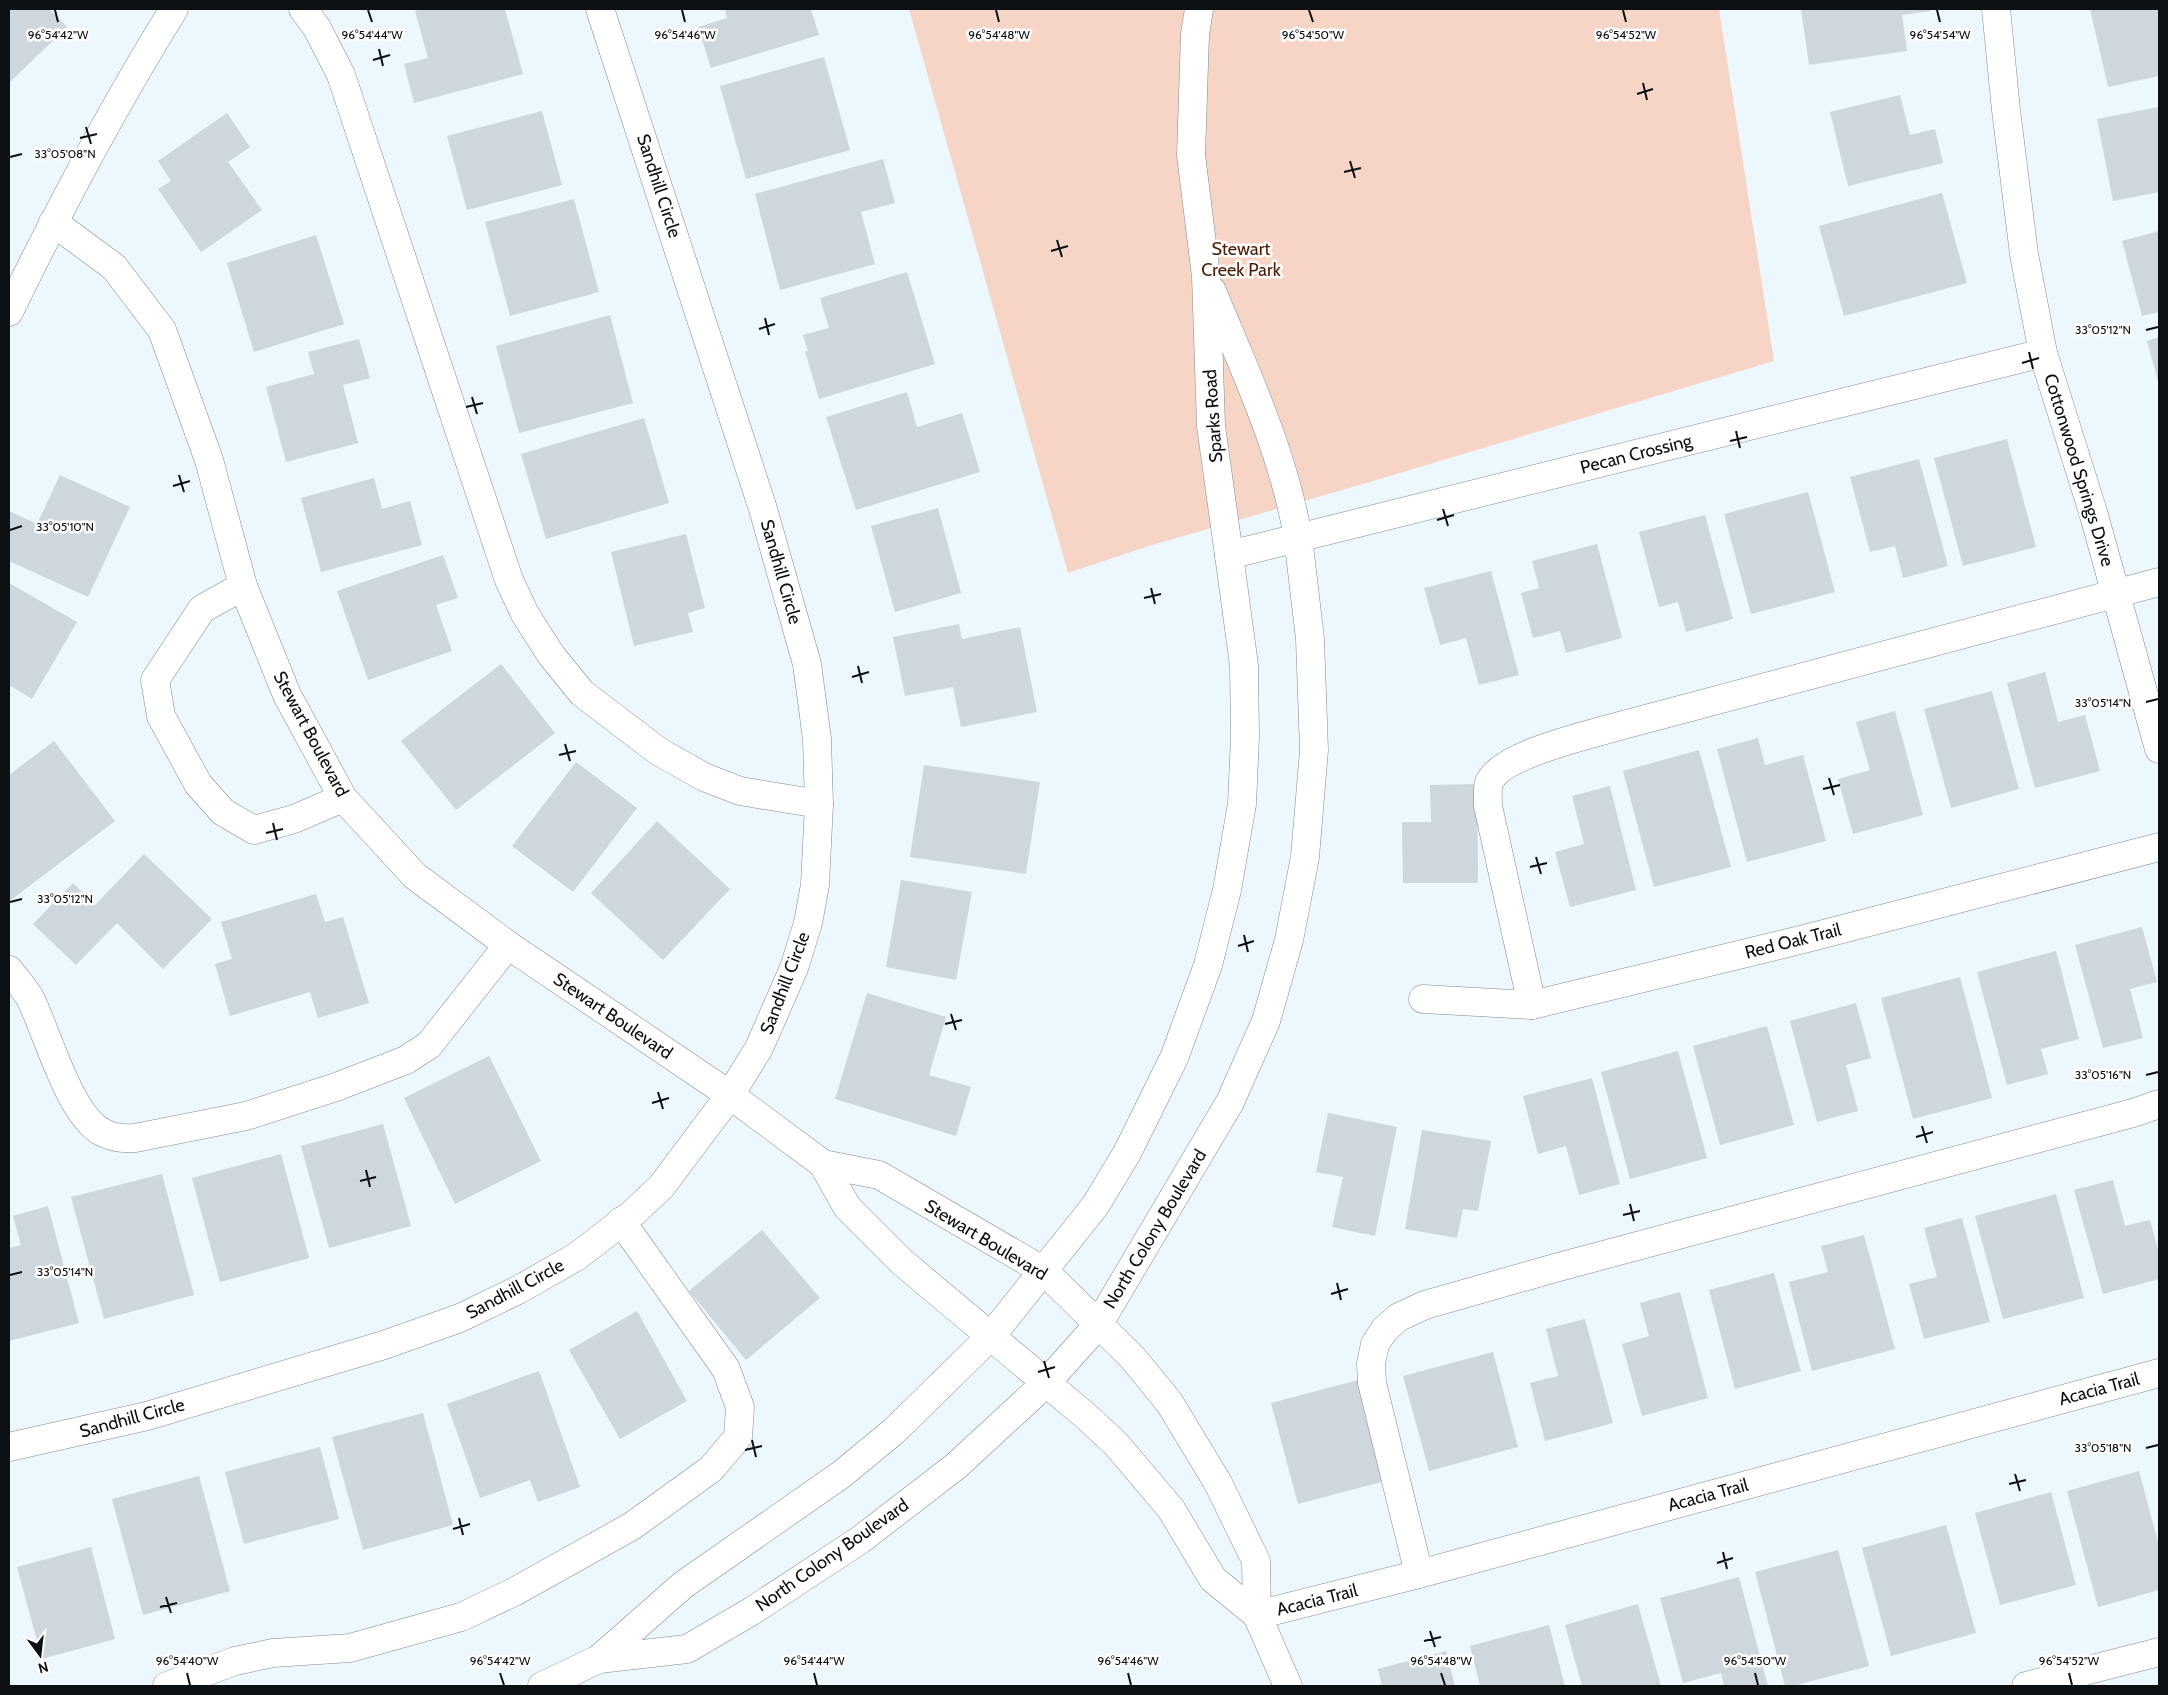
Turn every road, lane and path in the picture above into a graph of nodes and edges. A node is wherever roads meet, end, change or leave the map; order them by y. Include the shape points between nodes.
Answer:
1 (174, 9) edge
2 (303, 9) edge
3 (600, 9) edge
4 (1199, 9) edge
5 (1996, 9) edge
6 (53, 222) junction
7 (1206, 276) junction
8 (9, 312) edge
9 (2043, 353) junction
10 (1298, 537) junction
11 (1229, 555) junction
12 (2159, 582) edge
13 (243, 586) junction
14 (2116, 594) junction
15 (2159, 749) edge
16 (343, 798) junction
17 (819, 804) junction
18 (2159, 847) edge
19 (508, 945) junction
20 (9, 970) edge
21 (1423, 999) dead end
22 (1532, 1005) junction
23 (730, 1095) junction
24 (2159, 1104) edge
25 (823, 1164) junction
26 (621, 1221) junction
27 (1044, 1271) junction
28 (1098, 1325) junction
29 (991, 1336) junction
30 (2159, 1373) edge
31 (1046, 1383) junction
32 (9, 1447) edge
33 (1419, 1574) junction
34 (1257, 1615) junction
35 (2159, 1652) edge
36 (600, 1659) junction
37 (167, 1686) edge
38 (542, 1686) edge
39 (1288, 1686) edge
40 (2026, 1686) edge

1 - 6 street
2 - 17 street via 317,28 341,75 509,580 525,614 551,655 582,693 658,751 704,777 740,791
3 - 17 street, Sandhill Circle via 760,500 807,664 816,739
4 - 7 street, Sparks Road via 1195,34 1191,155
5 - 9 street, Cottonwood Springs Drive via 2024,254
6 - 8 street
6 - 13 street, Stewart Boulevard via 114,267 162,330 209,460
7 - 10 street, Sparks Road via 1263,413 1291,501
7 - 11 street, Sparks Road via 1211,426
9 - 10 street, Pecan Crossing
9 - 14 street, Cottonwood Springs Drive
10 - 11 street, Pecan Crossing
10 - 28 street, North Colony Boulevard via 1310,639 1314,750 1305,857 1289,940 1266,1021 1230,1102
11 - 27 street, North Colony Boulevard via 1244,665 1245,737 1242,794 1227,890 1208,965 1174,1058 1127,1152 1095,1206
12 - 14 street
13 - 16 street, Stewart Boulevard via 287,696
13 - 16 street via 202,609 155,680 160,716 198,784 223,812 254,830 294,819
14 - 15 street, Cottonwood Springs Drive
14 - 22 street via 1612,728 1543,748 1503,767 1489,782 1488,806
16 - 19 street, Stewart Boulevard via 415,876
17 - 23 street, Sandhill Circle via 815,885 797,959 760,1048
18 - 22 street, Red Oak Trail
19 - 20 street via 429,1045 406,1060 246,1116 120,1139 100,1131 82,1113 29,996
19 - 23 street, Stewart Boulevard
21 - 22 street, Red Oak Trail
23 - 25 street, Stewart Boulevard
23 - 26 street, Sandhill Circle via 661,1187
24 - 33 street via 1426,1304 1400,1317 1385,1329 1375,1344 1372,1383
25 - 27 street, Stewart Boulevard via 879,1175
25 - 29 street, Stewart Boulevard via 847,1207 902,1262
26 - 32 street, Sandhill Circle via 576,1256 518,1290 460,1318 384,1345 147,1416
26 - 37 street via 726,1369 740,1407 738,1437 711,1469 632,1526 514,1592 461,1617 350,1648 273,1653 235,1661
27 - 28 street, Stewart Boulevard
27 - 29 street, North Colony Boulevard
28 - 31 street, North Colony Boulevard
28 - 34 street, Stewart Boulevard via 1132,1357 1169,1402 1218,1483 1256,1561
29 - 31 street, Stewart Boulevard
29 - 36 street, North Colony Boulevard via 894,1431 683,1585
30 - 33 street, Acacia Trail
31 - 34 street, Stewart Boulevard via 1116,1444 1171,1509 1213,1579
31 - 36 street, North Colony Boulevard via 956,1466 860,1540 752,1611 687,1649
33 - 34 street, Acacia Trail
34 - 39 street, Stewart Boulevard
35 - 40 street
36 - 38 street, North Colony Boulevard

